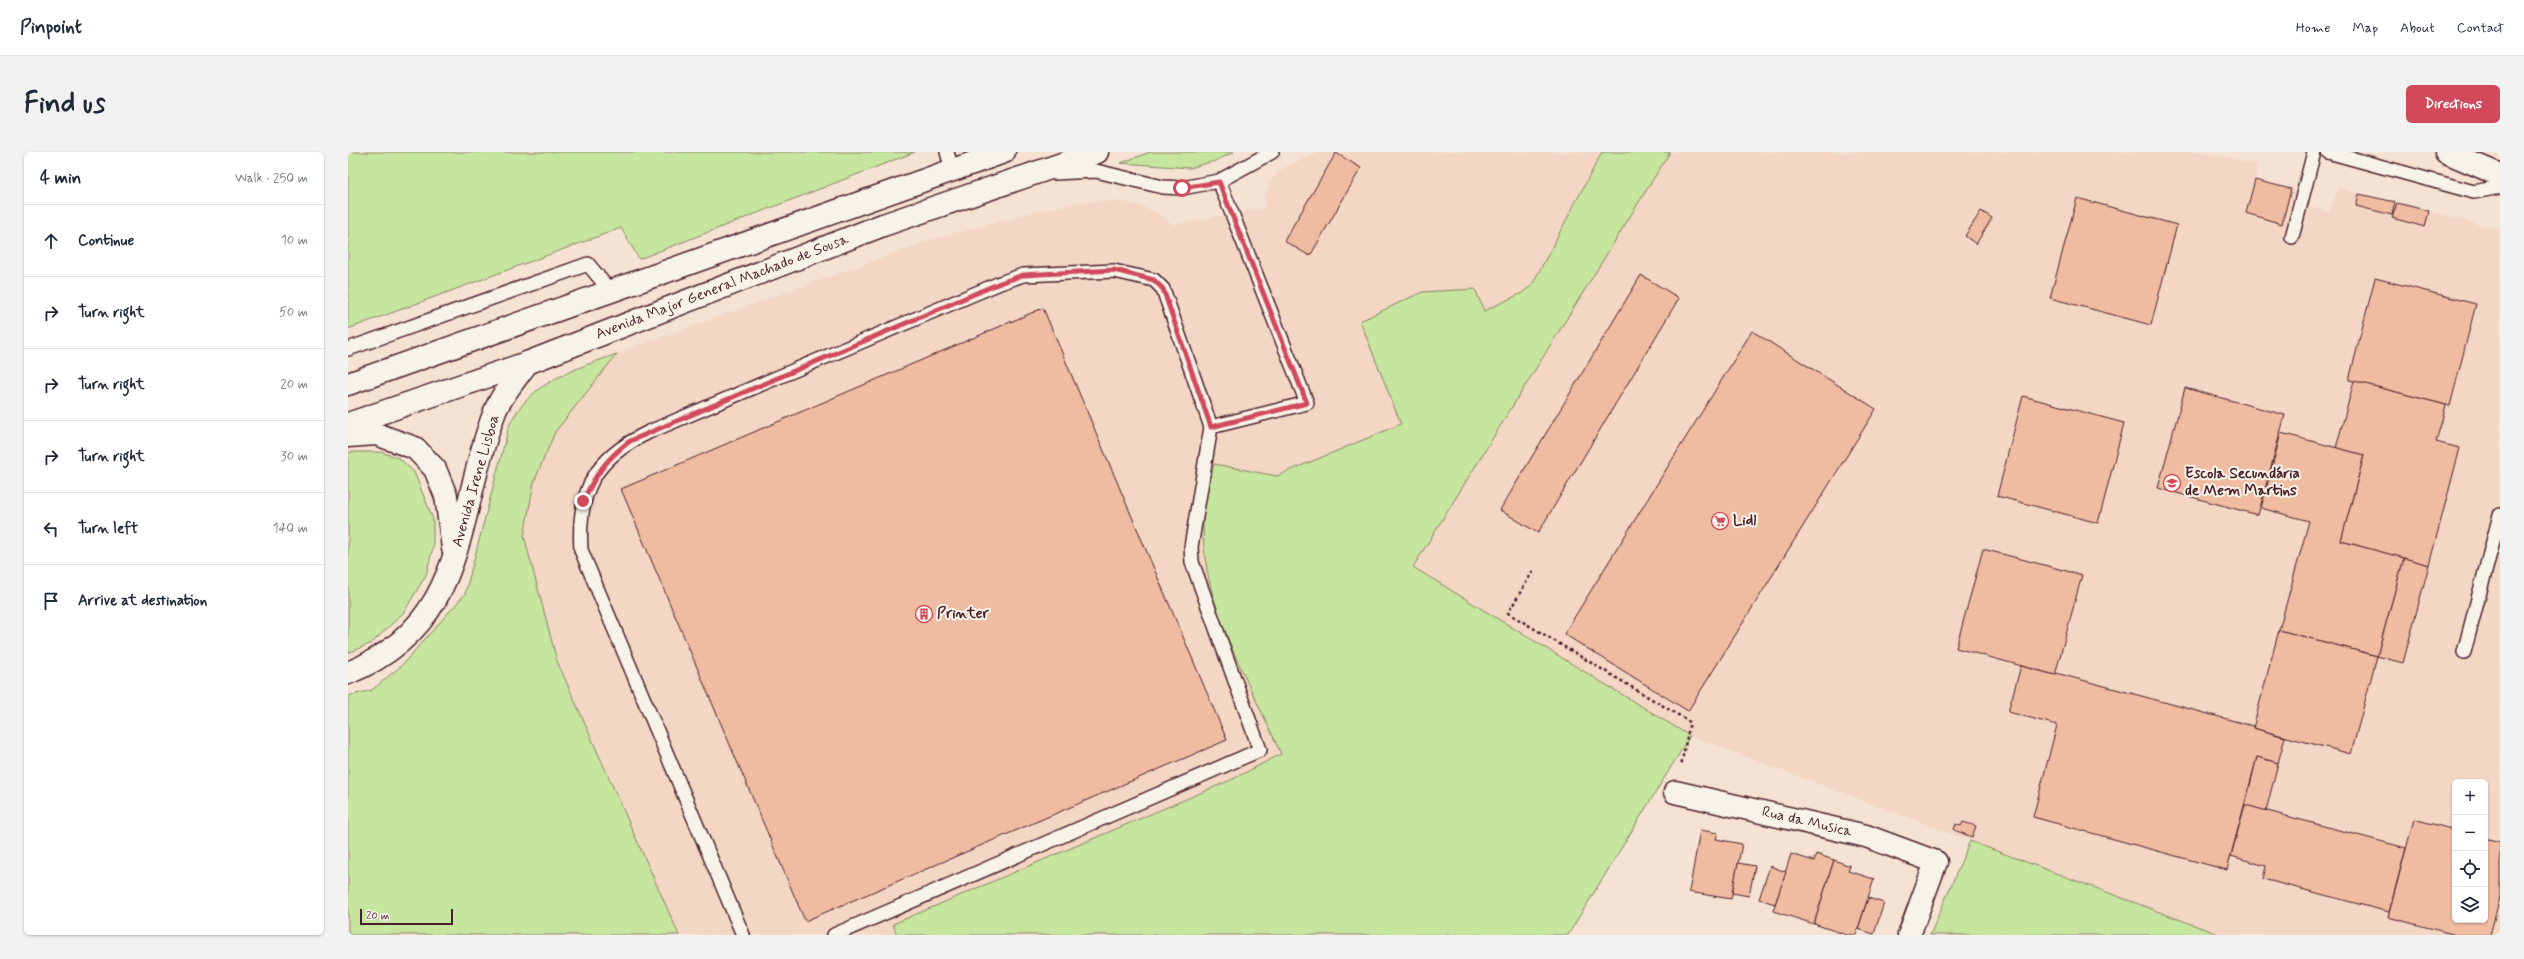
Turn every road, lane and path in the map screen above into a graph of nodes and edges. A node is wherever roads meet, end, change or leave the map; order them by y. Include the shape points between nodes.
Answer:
1 (1004, 152) edge
2 (1097, 152) edge
3 (1272, 152) edge
4 (2314, 152) edge
5 (2328, 152) edge
6 (2446, 152) edge
7 (950, 161) edge
8 (1032, 174) junction
9 (2500, 175) edge
10 (1219, 182) junction
11 (2500, 187) edge
12 (2292, 237) dead end
13 (612, 292) junction
14 (348, 349) edge
15 (527, 363) junction
16 (348, 384) edge
17 (348, 424) edge
18 (1211, 427) junction
19 (348, 436) edge
20 (2500, 515) edge
21 (454, 559) junction
22 (1533, 571) dead end
23 (2464, 652) dead end
24 (348, 673) edge
25 (1675, 792) joint
26 (743, 935) edge
27 (834, 935) edge
28 (1909, 935) edge

1 - 7 street, Avenida Major General Machado de Sousa
2 - 8 street, Avenida Major General Machado de Sousa
3 - 10 lane
4 - 12 lane
5 - 11 lane via 2474,192
6 - 9 street
7 - 13 street, Avenida Major General Machado de Sousa
8 - 10 lane via 1096,171 1163,187 1182,188
8 - 15 street, Avenida Major General Machado de Sousa via 876,228
10 - 18 lane via 1307,403
13 - 14 lane via 588,264
13 - 16 street, Avenida Major General Machado de Sousa
15 - 17 street, Avenida Major General Machado de Sousa
15 - 21 street, Avenida Irene Lisboa via 494,412
18 - 26 lane via 1163,289 1154,280 1114,270 1023,275 1000,283 649,432 630,441 610,456 592,481 583,501 580,517 581,550
18 - 27 lane via 1191,547 1192,562 1260,750
19 - 21 street, Avenida Irene Lisboa via 376,434 415,448 435,469 446,496
20 - 23 lane
21 - 24 street, Avenida Irene Lisboa via 437,597 424,618 400,645 371,663
22 - 25 path via 1508,613 1690,722
25 - 28 street, Rua da Musica via 1866,836 1936,862

